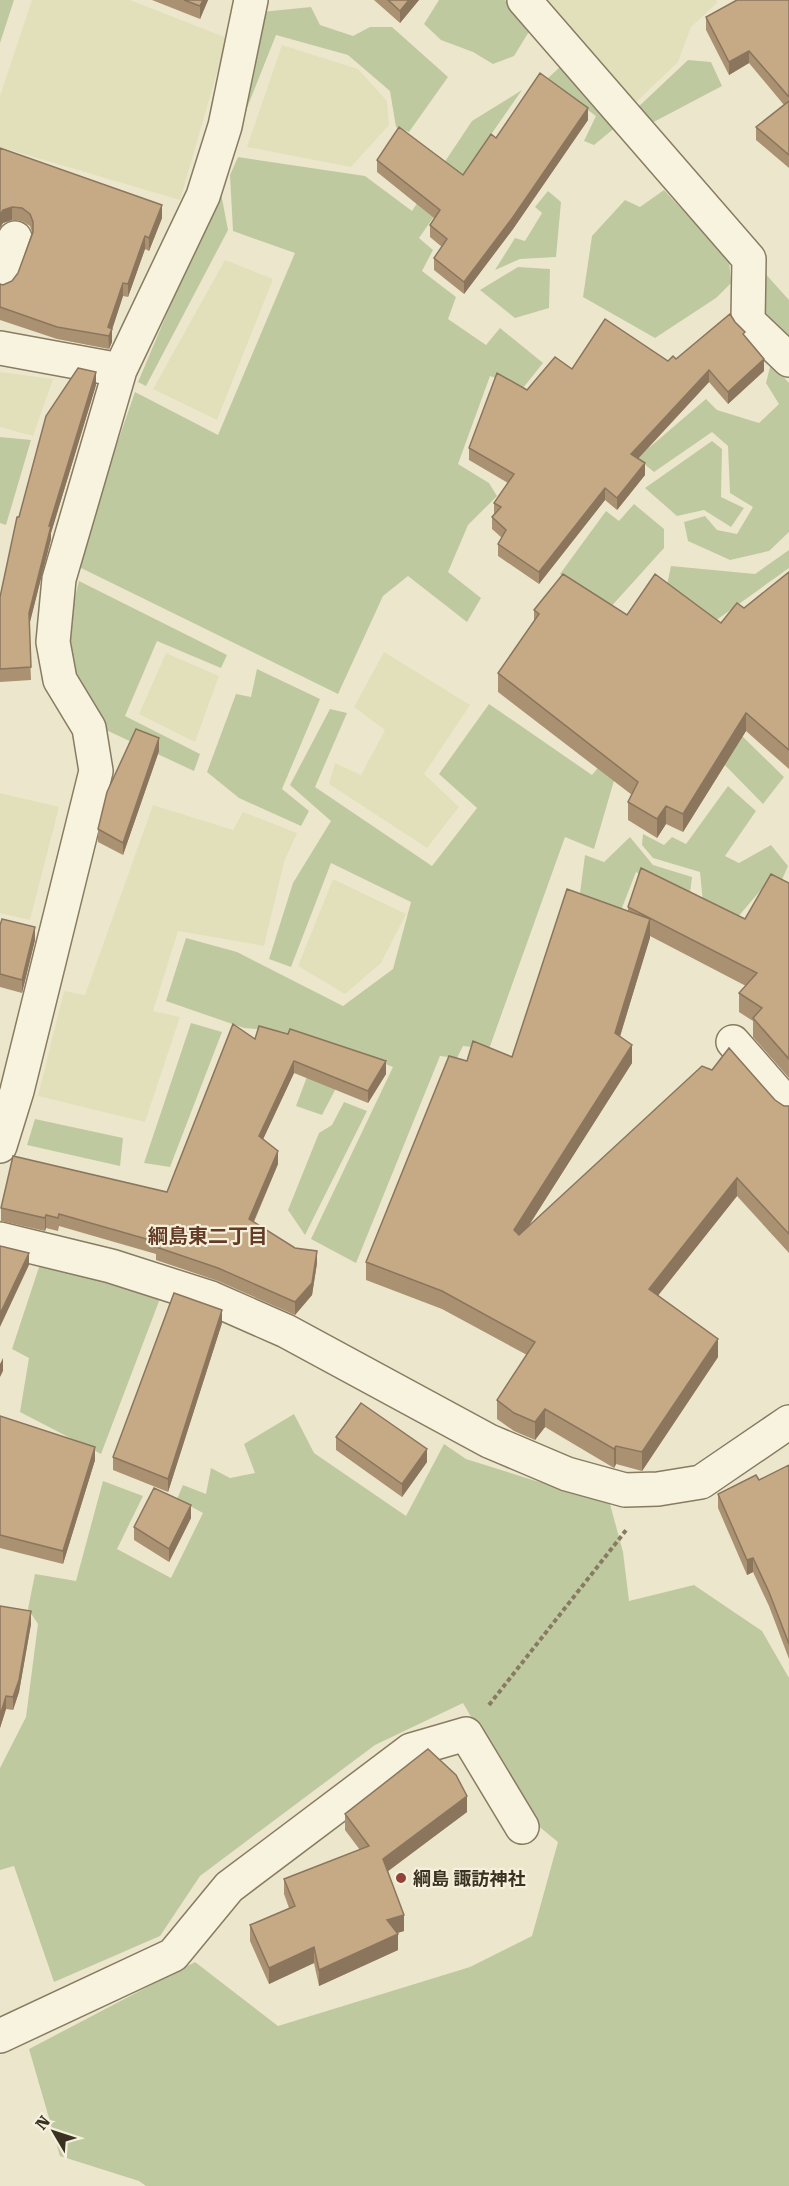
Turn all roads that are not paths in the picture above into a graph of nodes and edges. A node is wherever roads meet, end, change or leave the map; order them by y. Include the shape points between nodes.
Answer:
1 (251, 0) edge
2 (524, 0) edge
3 (15, 238) dead end
4 (0, 279) edge
5 (0, 348) edge
6 (789, 360) edge
7 (120, 370) junction
8 (733, 1042) dead end
9 (789, 1106) edge
10 (0, 1146) edge
11 (0, 1239) edge
12 (789, 1422) edge
13 (522, 1827) dead end
14 (0, 2036) edge

1 - 7 street via 225,126 203,196
2 - 6 street via 749,259 748,321
3 - 4 street
5 - 7 street
7 - 10 street via 58,579 53,642 60,680 89,728 96,771
8 - 9 street
11 - 12 street via 111,1266 211,1298 286,1331 489,1441 567,1474 625,1490 701,1482
13 - 14 street via 466,1734 411,1750 229,1887 173,1955

